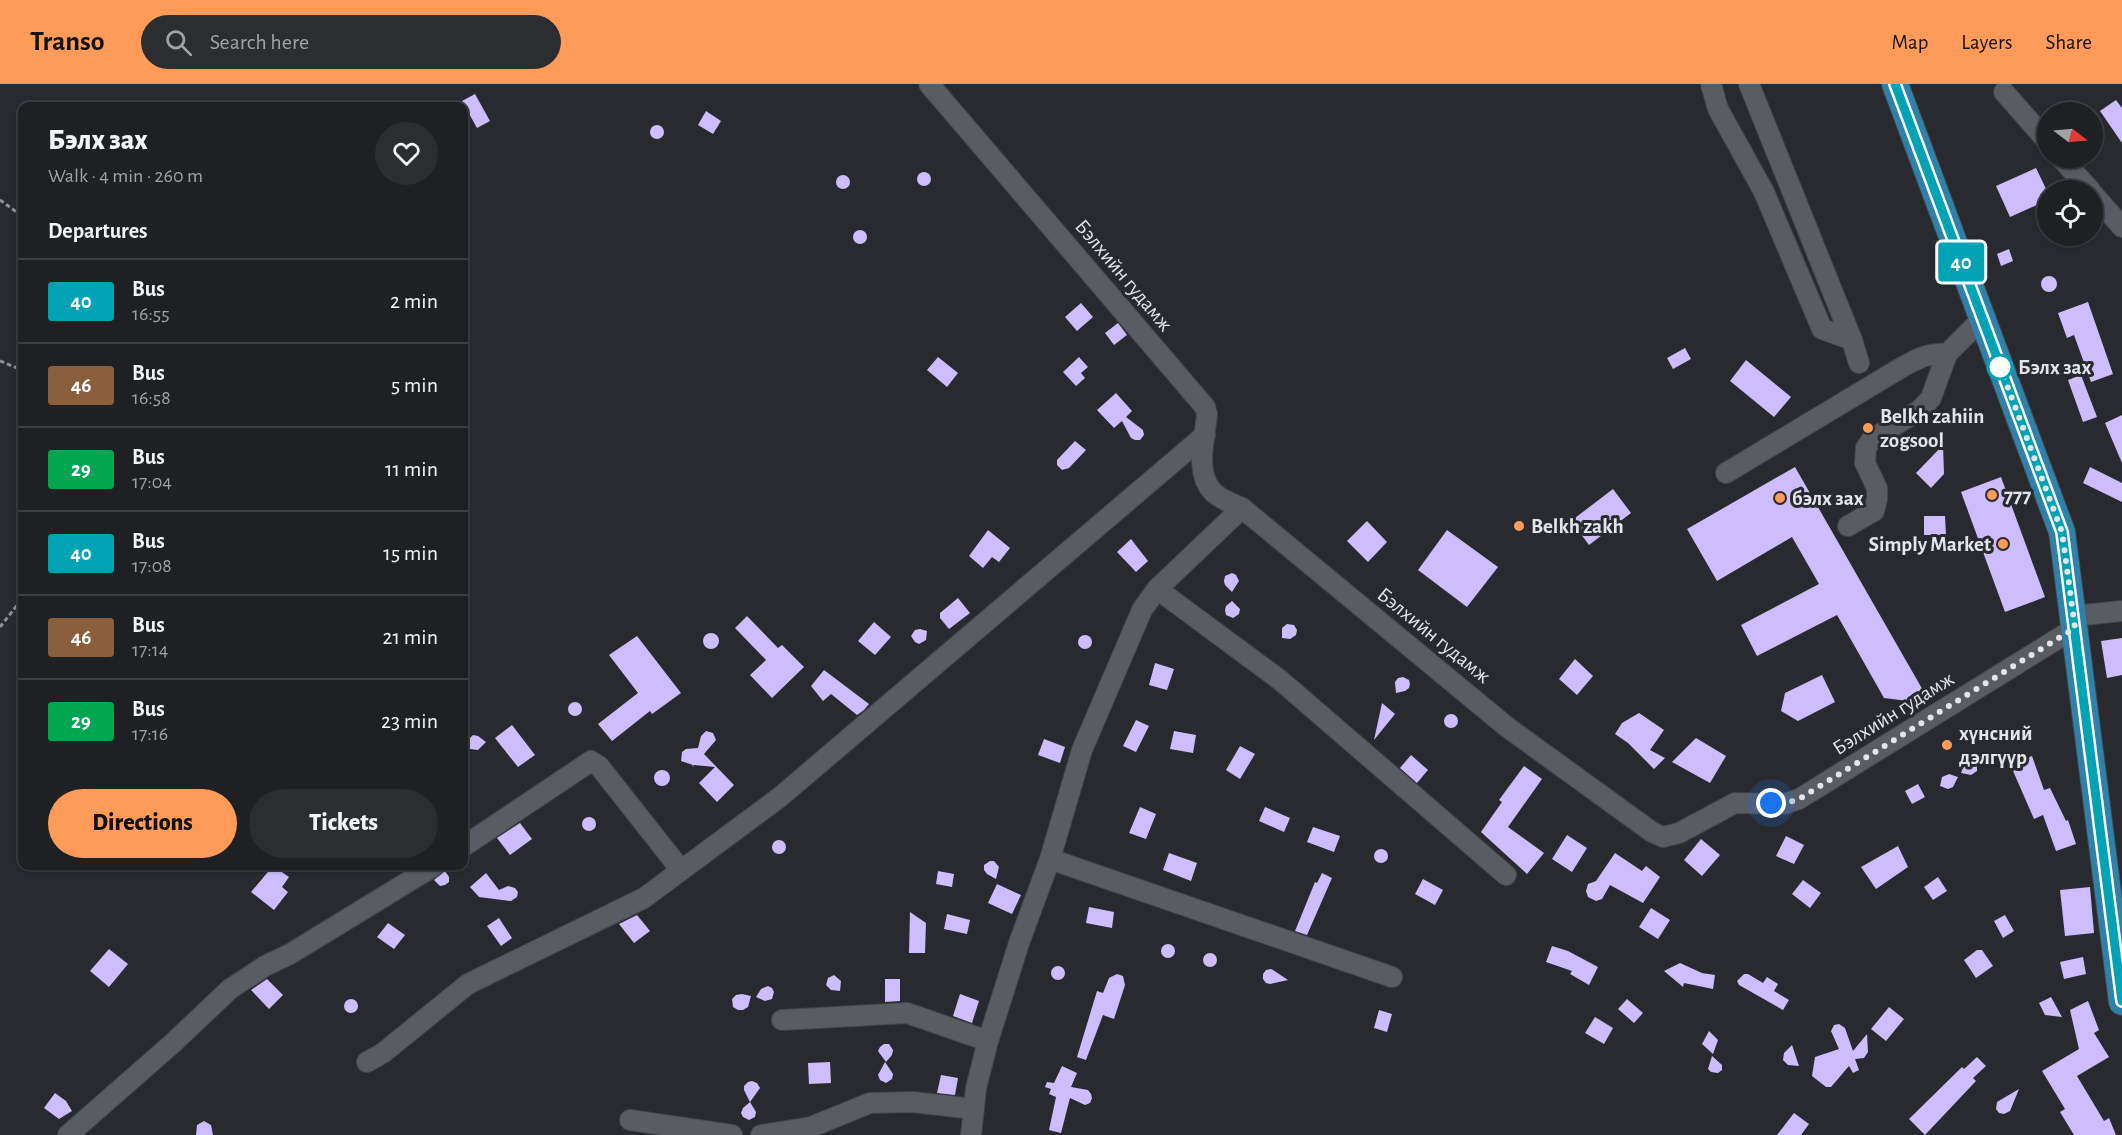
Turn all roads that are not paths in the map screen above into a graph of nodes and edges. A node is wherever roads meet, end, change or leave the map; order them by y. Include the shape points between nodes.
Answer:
1 (929, 84) edge
2 (1711, 84) edge
3 (1749, 84) edge
4 (1895, 84) edge
5 (2004, 92) dead end
6 (2037, 130) edge
7 (2070, 168) edge
8 (2080, 180) edge
9 (2103, 206) edge
10 (2122, 227) edge
11 (1982, 319) junction
12 (1852, 340) junction
13 (1947, 354) junction
14 (1859, 363) dead end
15 (1205, 435) junction
16 (1726, 473) dead end
17 (1242, 508) junction
18 (1848, 526) dead end
19 (1157, 590) junction
20 (2122, 611) edge
21 (2074, 622) junction
22 (468, 843) edge
23 (1050, 859) junction
24 (427, 870) edge
25 (681, 870) junction
26 (1506, 875) dead end
27 (1392, 977) dead end
28 (2122, 1002) edge
29 (782, 1020) dead end
30 (988, 1041) junction
31 (367, 1062) dead end
32 (974, 1109) junction
33 (630, 1120) dead end
34 (68, 1135) edge
35 (732, 1135) edge
36 (761, 1135) edge
37 (971, 1135) edge

1 - 15 street, Бэлхийн гудамж via 1205,407
2 - 12 street via 1718,109 1764,192 1822,329
3 - 12 street
4 - 11 main road
5 - 6 street
7 - 8 street
9 - 10 street
11 - 13 street
11 - 21 main road via 2062,532
12 - 14 street
13 - 16 street via 1926,355 1904,366
13 - 18 street via 1931,398 1920,410 1872,439 1866,448 1865,463 1877,488 1877,499 1874,511
15 - 17 street, Бэлхийн гудамж via 1205,479 1214,493
15 - 25 street via 780,797
17 - 19 street
17 - 21 street, Бэлхийн гудамж via 1507,727 1663,837 1679,833 1735,803 1784,804 1799,799
19 - 23 street via 1142,610 1082,750
19 - 26 street via 1280,680
20 - 21 street
21 - 28 main road
22 - 25 street via 591,761
23 - 27 street
23 - 30 street
24 - 34 street via 230,989
25 - 31 street via 644,898 468,984
29 - 30 street via 907,1013
30 - 32 street
32 - 36 street via 870,1102 811,1127
32 - 37 street
33 - 35 street

